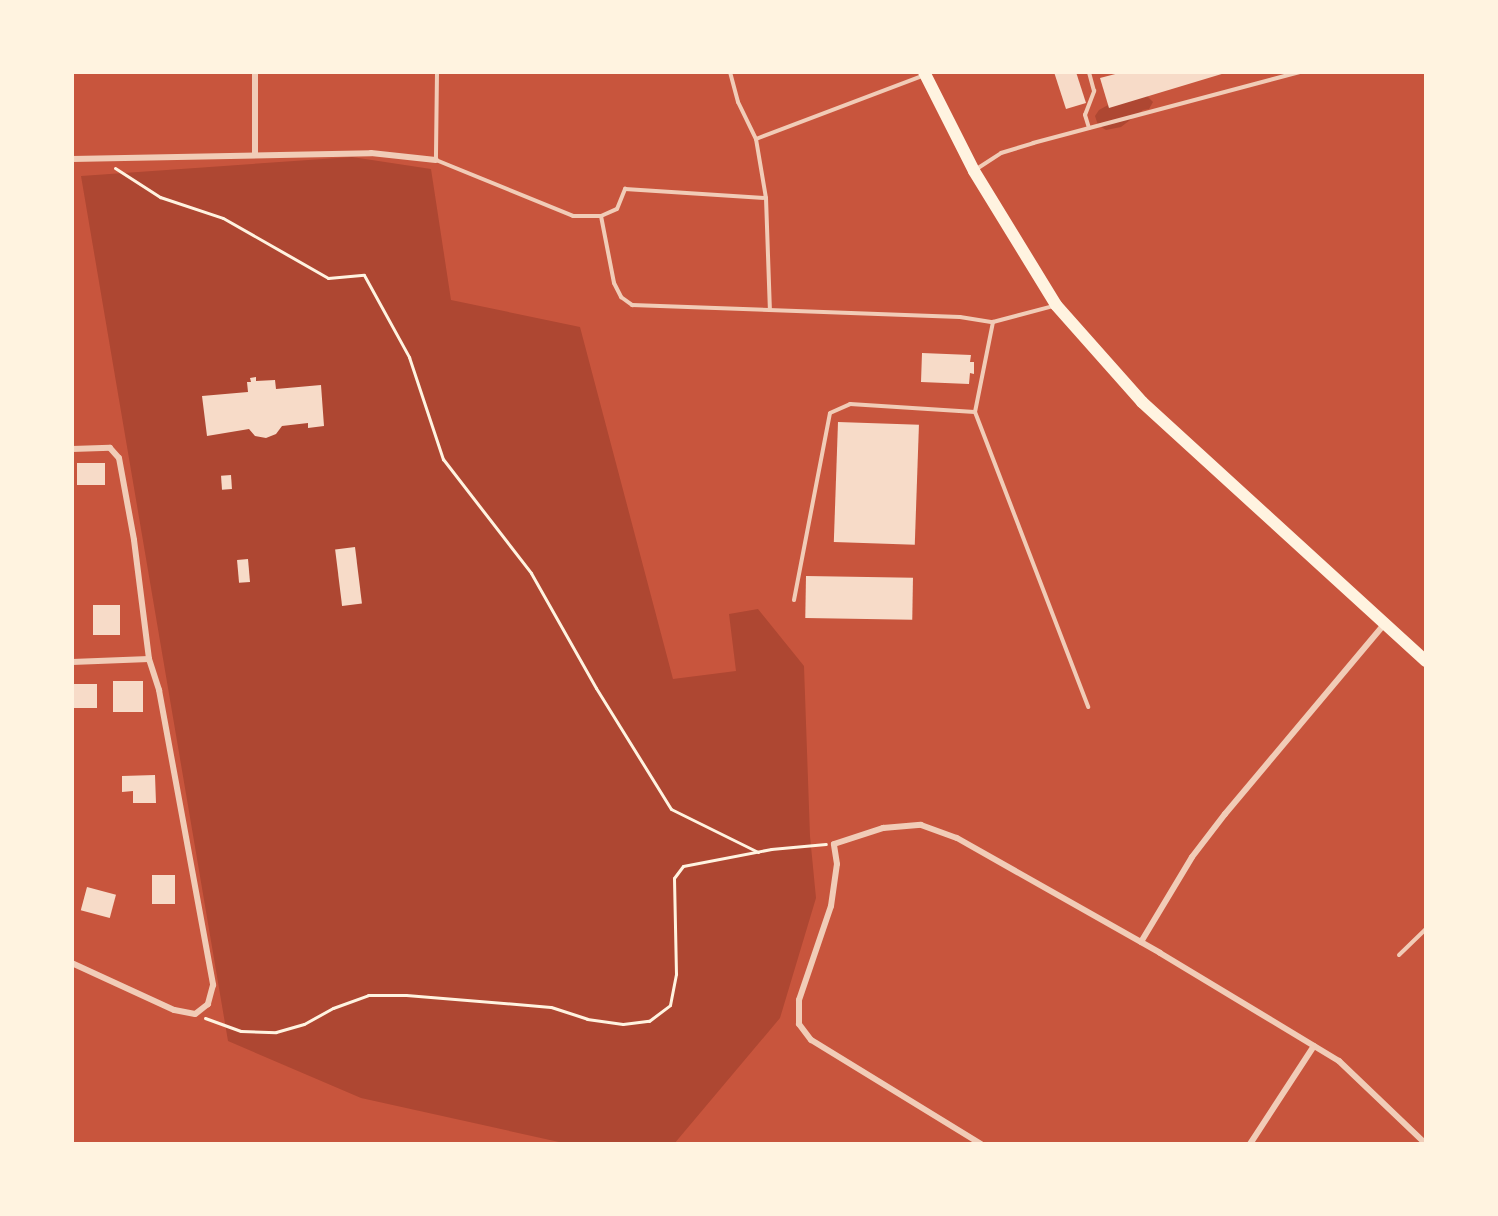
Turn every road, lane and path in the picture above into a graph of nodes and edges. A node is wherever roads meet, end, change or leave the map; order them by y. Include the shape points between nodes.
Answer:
1 (255, 72) edge
2 (437, 72) edge
3 (730, 72) edge
4 (1089, 72) edge
5 (1300, 72) edge
6 (925, 73) edge
7 (1089, 128) junction
8 (756, 139) junction
9 (255, 155) junction
10 (72, 159) edge
11 (101, 159) junction
12 (436, 160) junction
13 (974, 171) junction
14 (766, 198) junction
15 (601, 216) junction
16 (1056, 305) junction
17 (770, 310) junction
18 (993, 322) junction
19 (975, 412) junction
20 (72, 449) edge
21 (794, 600) dead end
22 (1386, 622) junction
23 (149, 659) junction
24 (1426, 661) edge
25 (72, 662) edge
26 (1088, 707) dead end
27 (834, 844) junction
28 (758, 852) junction
29 (1426, 929) edge
30 (1141, 942) junction
31 (1400, 955) dead end
32 (72, 963) edge
33 (195, 1014) junction
34 (1314, 1046) junction
35 (981, 1144) edge
36 (1251, 1144) edge
37 (1426, 1144) edge

1 - 9 street
2 - 12 lane
3 - 8 lane via 738,102
4 - 7 lane via 1094,91 1085,115
5 - 7 lane
6 - 8 lane
6 - 13 main road
7 - 13 lane via 1001,153
8 - 14 lane
9 - 11 street
9 - 12 street via 371,153
10 - 11 street
11 - 28 path via 160,197 223,218 328,278 364,276 409,357 443,459 531,573 671,809
12 - 15 lane via 573,216
13 - 16 main road
14 - 15 lane via 625,189 617,209
14 - 17 lane
15 - 17 lane via 614,283 621,297 632,305
16 - 18 lane
16 - 22 main road via 1142,402
17 - 18 lane via 960,317
18 - 19 lane
19 - 21 lane via 850,404 830,413
19 - 26 lane
20 - 23 street via 110,448 119,458
22 - 24 main road
22 - 30 street via 1192,857
23 - 25 street
23 - 33 street via 159,690 213,985 208,1004
27 - 28 path
27 - 30 street via 883,828 921,825 957,838
27 - 35 street via 837,864 831,906 799,1000 799,1024 811,1040
28 - 33 path via 682,866 674,878 676,974 670,1005 649,1021 623,1024 587,1019 551,1007 406,995 368,995 304,1024 276,1032 241,1031
29 - 31 lane
30 - 34 street
32 - 33 street via 174,1010
34 - 36 street
34 - 37 street via 1339,1061

